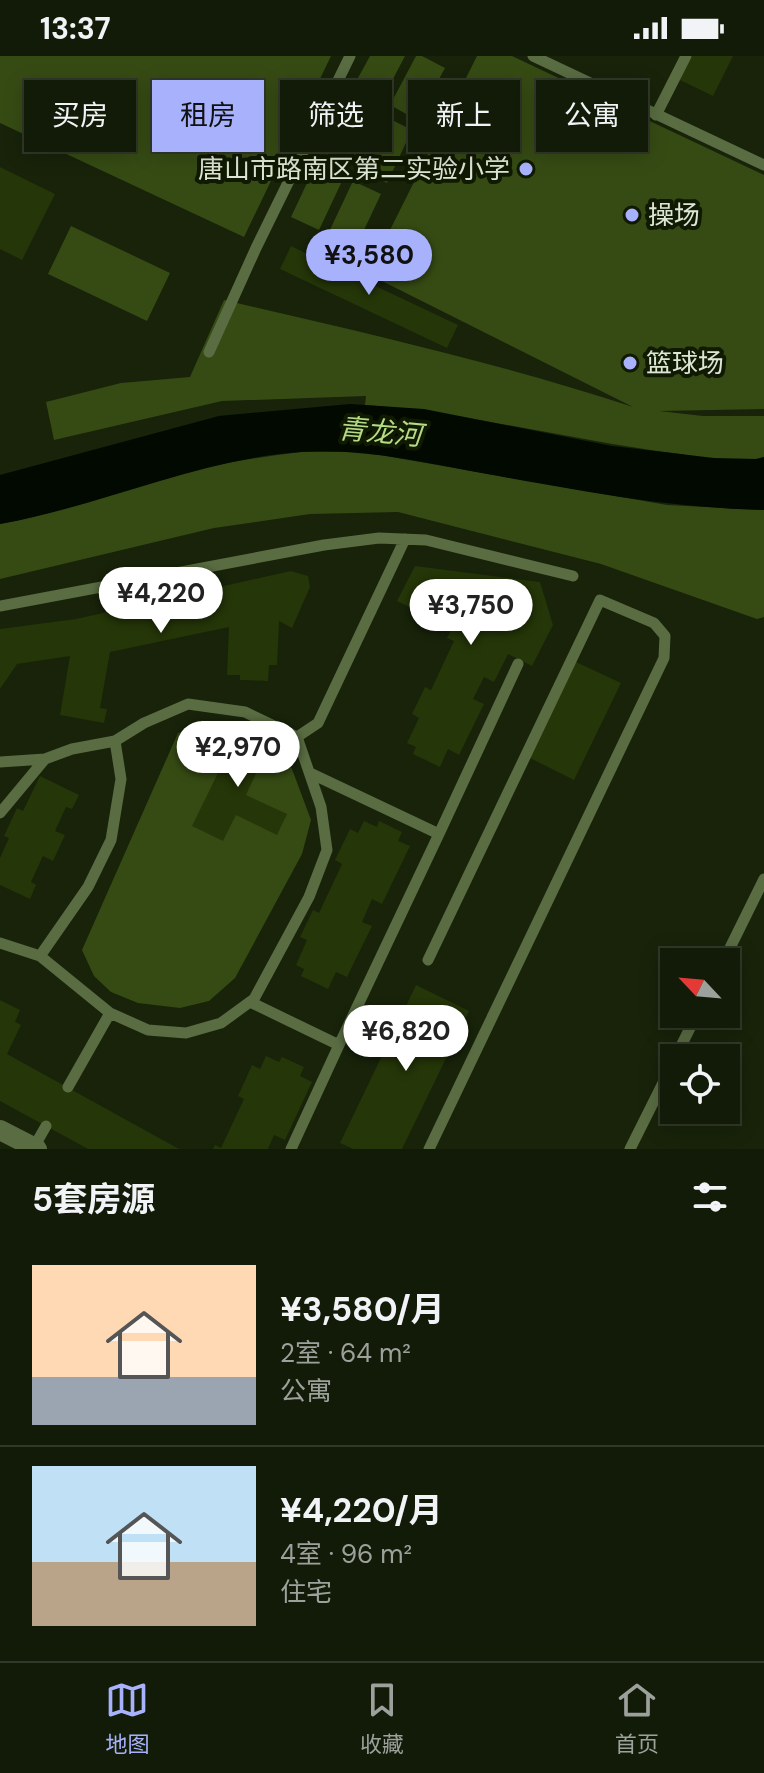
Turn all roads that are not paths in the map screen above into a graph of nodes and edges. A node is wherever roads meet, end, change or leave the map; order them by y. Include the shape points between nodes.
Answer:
1 (350, 56) edge
2 (533, 56) edge
3 (686, 56) edge
4 (656, 115) junction
5 (764, 165) edge
6 (209, 352) dead end
7 (405, 539) junction
8 (573, 576) dead end
9 (0, 606) edge
10 (518, 664) dead end
11 (297, 737) junction
12 (115, 741) junction
13 (45, 759) junction
14 (0, 762) edge
15 (310, 773) junction
16 (0, 813) edge
17 (439, 834) junction
18 (764, 879) edge
19 (0, 943) edge
20 (730, 948) edge
21 (40, 956) junction
22 (428, 960) dead end
23 (250, 1002) junction
24 (110, 1013) junction
25 (339, 1045) junction
26 (68, 1087) dead end
27 (660, 1089) edge
28 (46, 1126) dead end
29 (0, 1130) edge
30 (36, 1148) edge
31 (291, 1149) edge
32 (429, 1149) edge
33 (630, 1149) edge

1 - 6 lane
2 - 4 lane
3 - 4 lane
4 - 5 lane
7 - 8 lane
7 - 9 lane via 324,545
7 - 11 lane via 318,723
10 - 17 lane
11 - 12 lane via 245,712 188,704
11 - 15 lane
12 - 13 lane
12 - 21 lane via 121,779 111,840 88,887
13 - 14 lane
13 - 16 lane
15 - 17 lane
15 - 23 lane via 327,850 294,926
17 - 25 lane
18 - 20 lane
19 - 21 lane
21 - 24 lane
22 - 32 lane via 600,600 654,623 665,636 664,658
23 - 24 lane via 221,1023 186,1033 148,1030
23 - 25 lane
24 - 26 lane
25 - 31 lane
27 - 33 lane
28 - 30 lane
29 - 30 street

